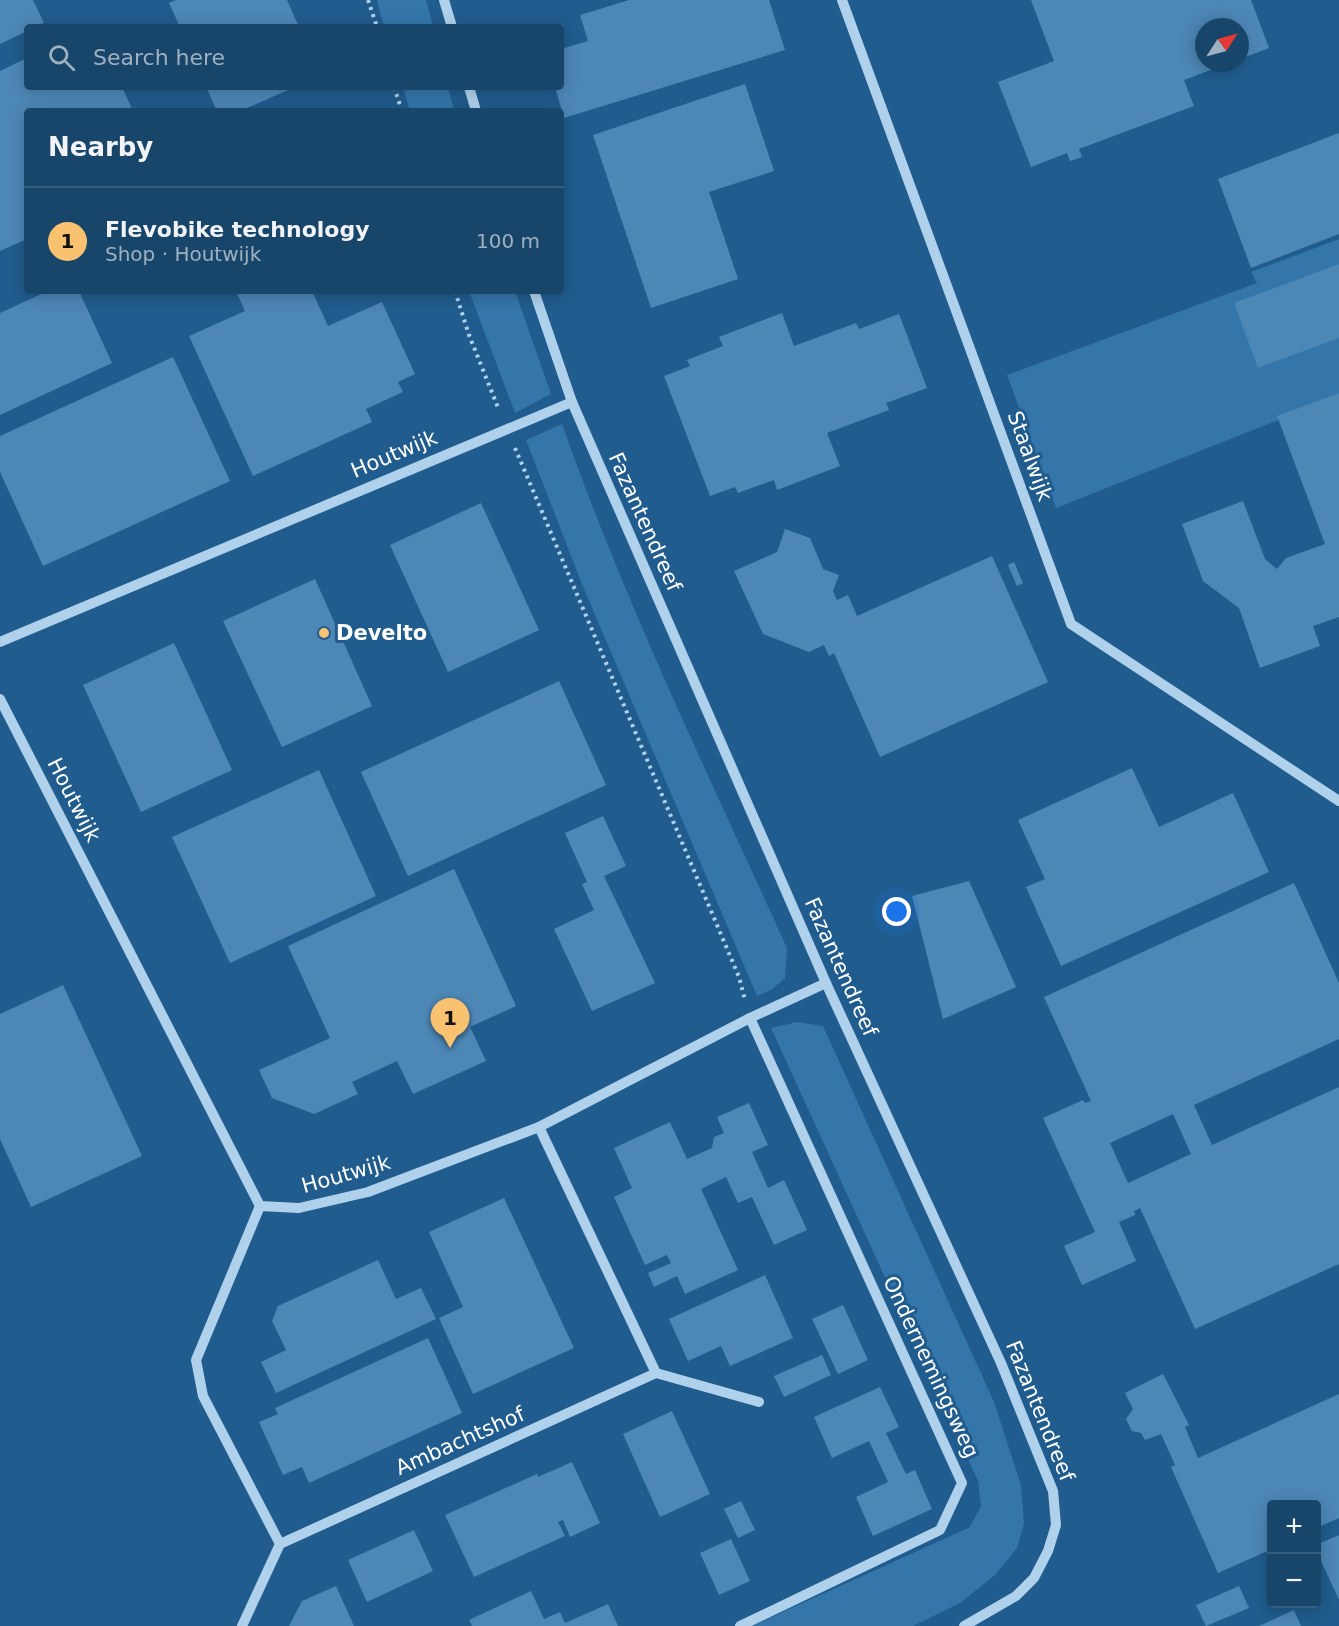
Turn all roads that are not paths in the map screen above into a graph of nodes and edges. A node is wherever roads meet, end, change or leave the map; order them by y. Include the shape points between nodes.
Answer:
1 (444, 0) edge
2 (842, 0) edge
3 (451, 24) edge
4 (470, 90) edge
5 (475, 108) edge
6 (535, 294) edge
7 (572, 402) junction
8 (0, 642) edge
9 (0, 699) edge
10 (1339, 801) edge
11 (826, 983) junction
12 (750, 1018) junction
13 (539, 1127) junction
14 (260, 1206) junction
15 (656, 1373) junction
16 (759, 1401) dead end
17 (280, 1544) junction
18 (242, 1626) edge
19 (740, 1626) edge
20 (964, 1626) edge

1 - 3 street
2 - 10 street, Staalwijk via 1071,624
4 - 5 street
6 - 7 street, Fazantendreef
7 - 8 street, Houtwijk
7 - 11 street, Fazantendreef
9 - 14 street, Houtwijk
11 - 12 street, Houtwijk
11 - 20 street, Fazantendreef via 1001,1363 1053,1491 1056,1525 1034,1578 1016,1596
12 - 13 street, Houtwijk
12 - 19 street, Ondernemingsweg via 962,1483 940,1530
13 - 14 street, Houtwijk via 369,1192 299,1208
13 - 15 street
14 - 17 street via 196,1360 203,1396
15 - 16 street
15 - 17 street, Ambachtshof
17 - 18 street

